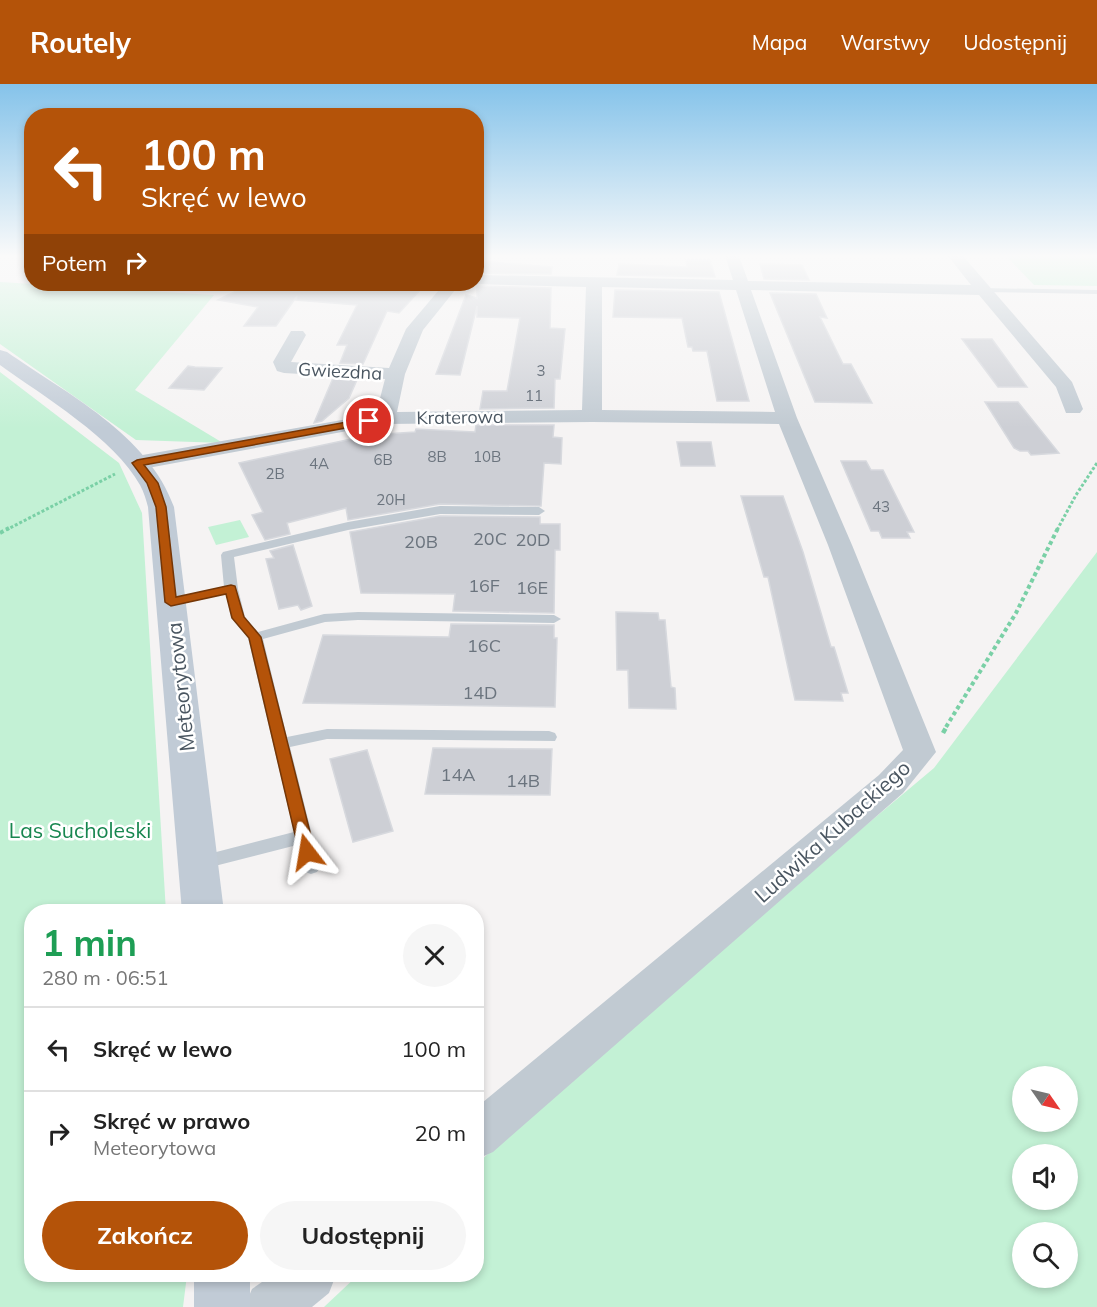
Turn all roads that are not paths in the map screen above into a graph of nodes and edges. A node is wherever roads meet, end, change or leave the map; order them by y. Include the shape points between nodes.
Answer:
1 (427, 313) edge
2 (594, 313) edge
3 (751, 313) edge
4 (1003, 313) edge
5 (297, 335) dead end
6 (0, 357) edge
7 (396, 374) junction
8 (1073, 409) dead end
9 (592, 416) junction
10 (385, 418) junction
11 (787, 418) junction
12 (137, 463) junction
13 (538, 511) dead end
14 (231, 589) junction
15 (171, 602) junction
16 (554, 619) dead end
17 (255, 637) junction
18 (549, 737) dead end
19 (280, 744) junction
20 (304, 837) junction
21 (202, 863) junction
22 (311, 867) dead end
23 (203, 904) edge
24 (484, 1130) edge
25 (222, 1282) edge
26 (303, 1282) edge
27 (222, 1307) edge
28 (270, 1307) edge

1 - 7 street
2 - 9 street
3 - 11 street, Ludwika Kubackiego
4 - 8 street via 1065,386
5 - 7 street, Gwiezdna via 282,362 284,367
6 - 12 street, Meteorytowa via 111,438
7 - 10 street
9 - 10 street, Kraterowa
9 - 11 street, Kraterowa
10 - 12 street, Kraterowa
11 - 24 street, Ludwika Kubackiego via 920,752 891,784
12 - 15 street, Meteorytowa via 152,483 161,507
13 - 14 lane via 440,510 348,526 227,555
14 - 15 lane
14 - 17 lane via 238,618
15 - 21 street, Meteorytowa
16 - 17 lane via 324,618
17 - 19 lane
18 - 19 lane via 327,734
19 - 20 lane
20 - 21 lane
20 - 22 lane
21 - 23 street, Meteorytowa
25 - 27 street
26 - 28 street

